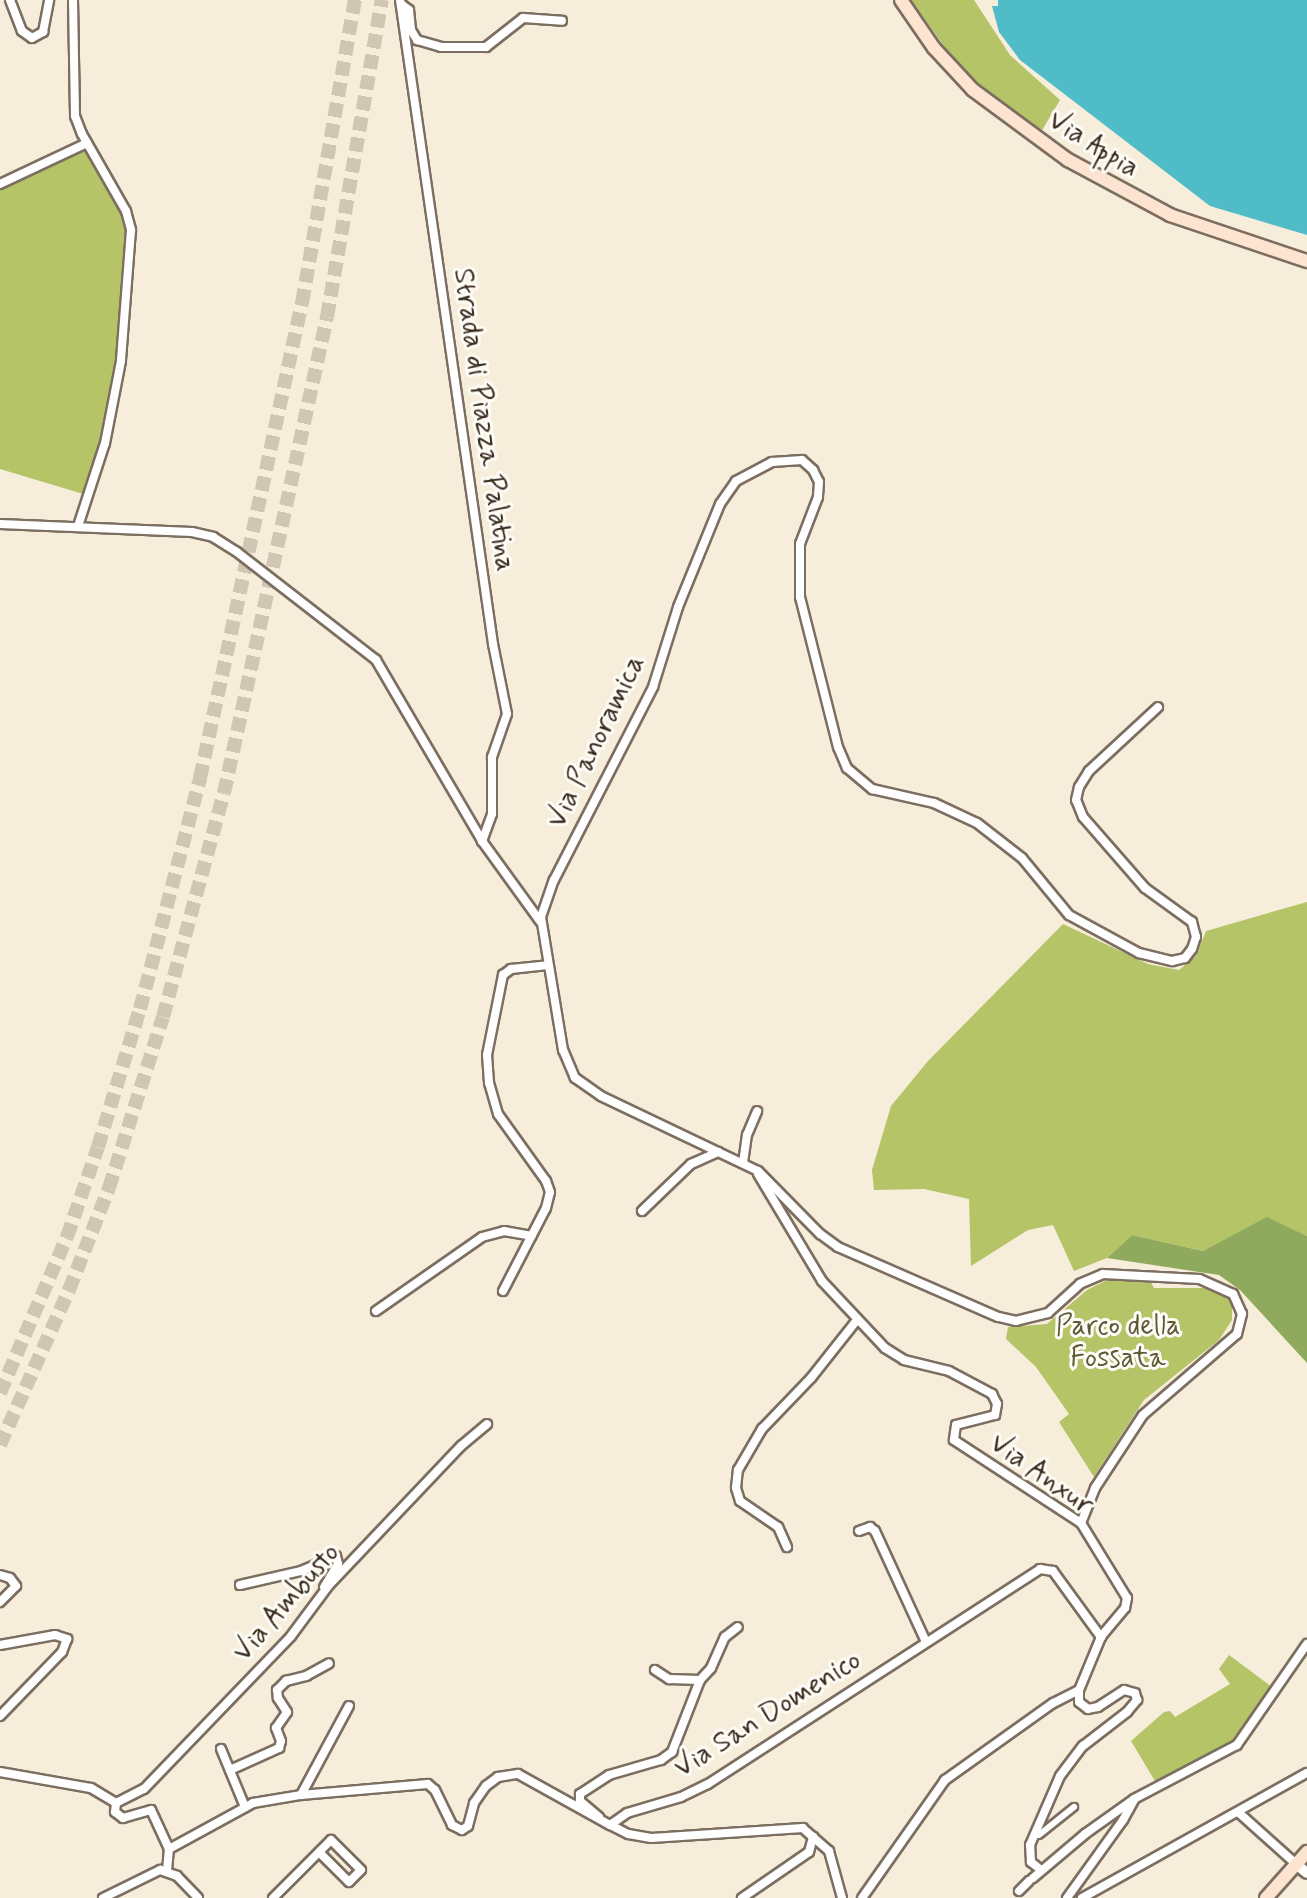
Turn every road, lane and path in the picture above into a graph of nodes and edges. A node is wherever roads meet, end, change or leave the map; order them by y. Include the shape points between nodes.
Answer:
1 (10, 0) edge
2 (49, 0) edge
3 (73, 0) edge
4 (901, 0) edge
5 (400, 2) edge
6 (562, 21) dead end
7 (87, 143) junction
8 (0, 184) edge
9 (1307, 261) edge
10 (0, 524) edge
11 (78, 526) junction
12 (1158, 707) dead end
13 (482, 841) junction
14 (541, 922) junction
15 (548, 965) junction
16 (757, 1111) dead end
17 (718, 1152) junction
18 (743, 1163) junction
19 (755, 1169) junction
20 (642, 1211) dead end
21 (532, 1236) junction
22 (503, 1291) dead end
23 (376, 1311) dead end
24 (857, 1320) junction
25 (487, 1424) dead end
26 (1081, 1523) junction
27 (859, 1531) dead end
28 (787, 1547) dead end
29 (0, 1575) edge
30 (240, 1585) dead end
31 (321, 1595) junction
32 (0, 1602) edge
33 (738, 1627) dead end
34 (1101, 1637) junction
35 (926, 1642) junction
36 (1307, 1644) edge
37 (0, 1645) edge
38 (329, 1663) dead end
39 (655, 1670) dead end
40 (700, 1680) junction
41 (1079, 1690) junction
42 (349, 1706) dead end
43 (0, 1716) edge
44 (221, 1749) dead end
45 (230, 1770) junction
46 (0, 1772) edge
47 (1307, 1773) edge
48 (301, 1795) junction
49 (1134, 1799) junction
50 (116, 1803) junction
51 (245, 1807) junction
52 (1074, 1807) dead end
53 (1238, 1812) junction
54 (606, 1822) junction
55 (1039, 1835) dead end
56 (813, 1837) junction
57 (169, 1849) junction
58 (319, 1852) junction
59 (1307, 1852) edge
60 (1296, 1864) junction
61 (1041, 1870) junction
62 (167, 1871) junction
63 (1307, 1873) edge
64 (1019, 1891) dead end
65 (103, 1898) edge
66 (198, 1898) edge
67 (273, 1898) edge
68 (742, 1898) edge
69 (842, 1898) edge
70 (862, 1898) edge
71 (1067, 1898) edge
72 (1082, 1898) edge
73 (1266, 1898) edge

1 - 2 street via 22,31 32,38 43,32
3 - 7 street via 75,110
4 - 9 main road, Via Appia via 967,84 1068,160 1160,211
5 - 6 street via 409,10 415,37 441,47 486,47 523,18
5 - 13 street, Strada di Piazza Palatina via 507,714 492,757 492,814
7 - 8 street
7 - 11 street via 128,214 131,230 118,375 105,443
10 - 11 street
11 - 13 street via 213,537 354,640 384,672
12 - 14 street, Via Panoramica via 1089,771 1076,800 1083,817 1145,888 1192,922 1192,949 1185,958 1169,962 1129,948 1069,915 1016,852 977,823 934,803 872,789 849,771 839,752 800,597 800,544 819,482 802,460 772,462 736,481 718,508 653,687 554,880
13 - 14 street
14 - 15 street, Via Panoramica
15 - 17 street, Via Panoramica via 564,1057 575,1078 601,1096
15 - 21 street via 511,969 503,975 487,1062 501,1119 549,1188 548,1203
16 - 18 street
17 - 18 street, Via Panoramica
17 - 20 street via 691,1164
18 - 19 street, Via Panoramica
19 - 24 street, Via Anxur via 819,1276
19 - 26 street, Via Panoramica via 834,1244 1005,1319 1045,1314 1085,1282 1108,1273 1203,1279 1233,1294 1242,1314 1238,1331 1146,1411 1095,1488
21 - 22 street
21 - 23 street via 504,1231 482,1237
24 - 26 street, Via Anxur via 899,1358 949,1371 992,1394 995,1415 956,1425 954,1440
24 - 28 street via 762,1429 738,1470 740,1501 778,1527
25 - 31 street, Via Ambusto
26 - 34 street, Via Anxur via 1126,1594 1125,1608
27 - 35 street via 875,1531
29 - 32 street via 16,1586
30 - 31 street via 301,1571 336,1556 338,1564
31 - 50 street, Via Ambusto via 291,1636 144,1789
33 - 40 street via 725,1637
34 - 35 street, Via San Domenico via 1046,1567
34 - 41 street, Via Anxur
35 - 54 street, Via San Domenico via 708,1784
36 - 49 street via 1237,1745
37 - 43 street via 55,1635 67,1643
38 - 45 street via 277,1690 287,1712 276,1728 279,1748
39 - 40 street via 669,1679
40 - 54 street via 669,1755 614,1773 580,1794 580,1801
41 - 61 street via 1079,1702 1091,1709 1124,1690 1137,1698 1075,1755 1052,1791 1030,1845 1031,1862
41 - 70 street via 949,1777
42 - 48 street
44 - 45 street
45 - 51 street
46 - 50 street via 87,1787
47 - 53 street
48 - 51 street
48 - 54 street via 428,1784 454,1827 462,1830 486,1786 498,1777 518,1774
49 - 61 street
49 - 71 street
50 - 57 street via 115,1812 123,1818 153,1812
51 - 57 street
52 - 55 street
53 - 60 street
53 - 72 street
54 - 56 street via 647,1838 799,1828
56 - 68 street via 809,1852
56 - 69 street via 832,1855
57 - 62 street
58 - 58 street via 331,1840 361,1870 349,1882
58 - 67 street
59 - 60 main road
60 - 63 street
60 - 73 main road
61 - 64 street
62 - 65 street via 149,1874
62 - 66 street

